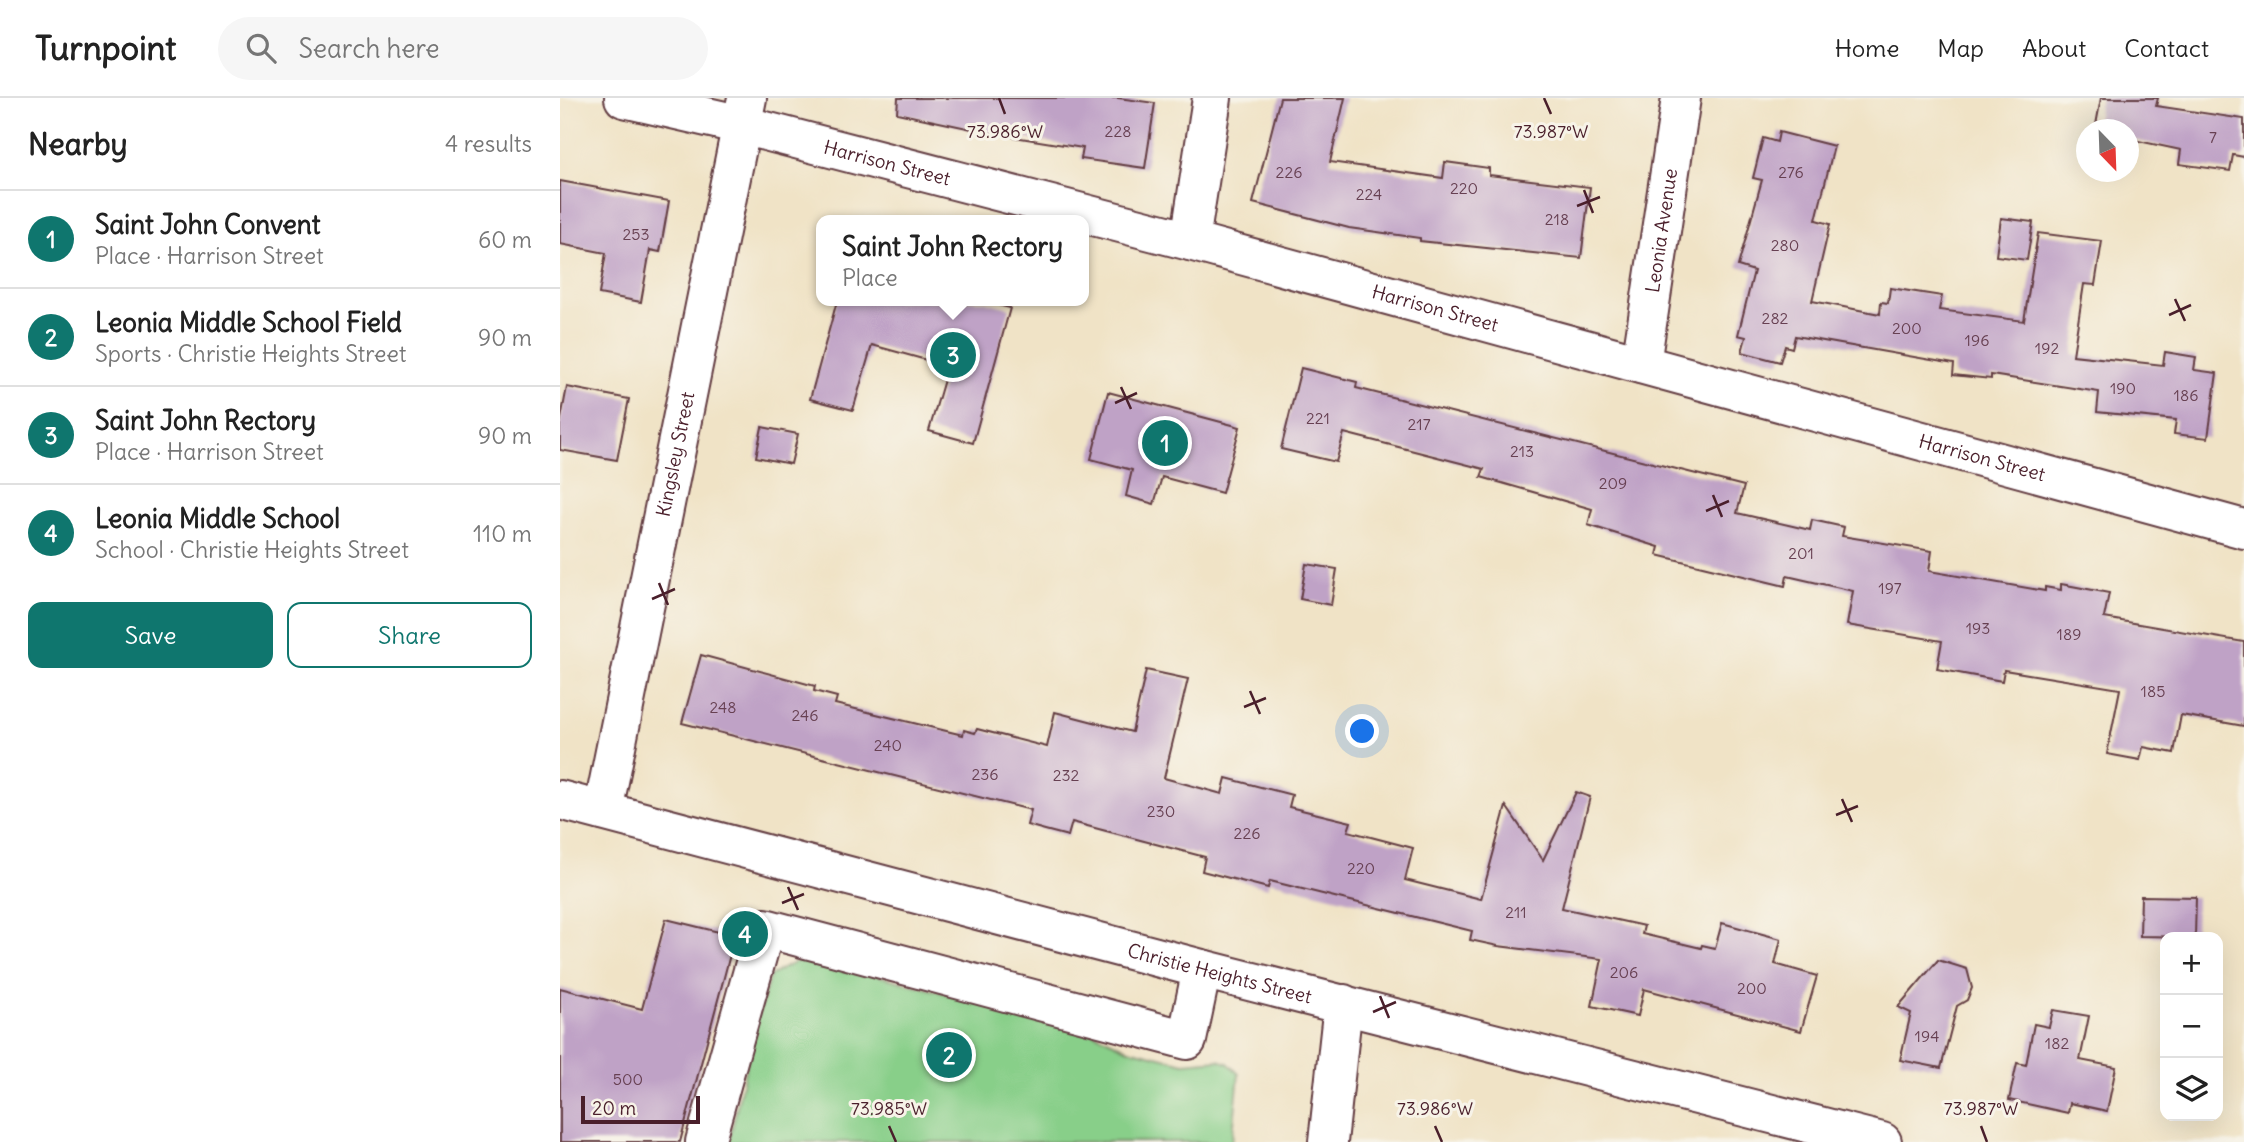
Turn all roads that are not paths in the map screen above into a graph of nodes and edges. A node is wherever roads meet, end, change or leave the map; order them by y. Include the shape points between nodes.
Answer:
1 (1212, 98) edge
2 (1681, 98) edge
3 (646, 100) edge
4 (745, 111) edge
5 (1190, 240) junction
6 (1641, 364) junction
7 (2244, 529) edge
8 (560, 800) edge
9 (603, 811) junction
10 (1202, 969) junction
11 (1343, 1004) junction
12 (705, 1142) edge
13 (1328, 1142) edge
14 (1882, 1142) edge

1 - 5 street
2 - 6 street, Leonia Avenue
3 - 4 street, Harrison Street
4 - 5 street, Harrison Street
4 - 9 street, Kingsley Street
5 - 6 street, Harrison Street
6 - 7 street, Harrison Street
8 - 9 street, Christie Heights Street
9 - 10 street, Christie Heights Street
10 - 11 street, Christie Heights Street
10 - 12 street via 1187,1040 765,928
11 - 13 street
11 - 14 street, Christie Heights Street

